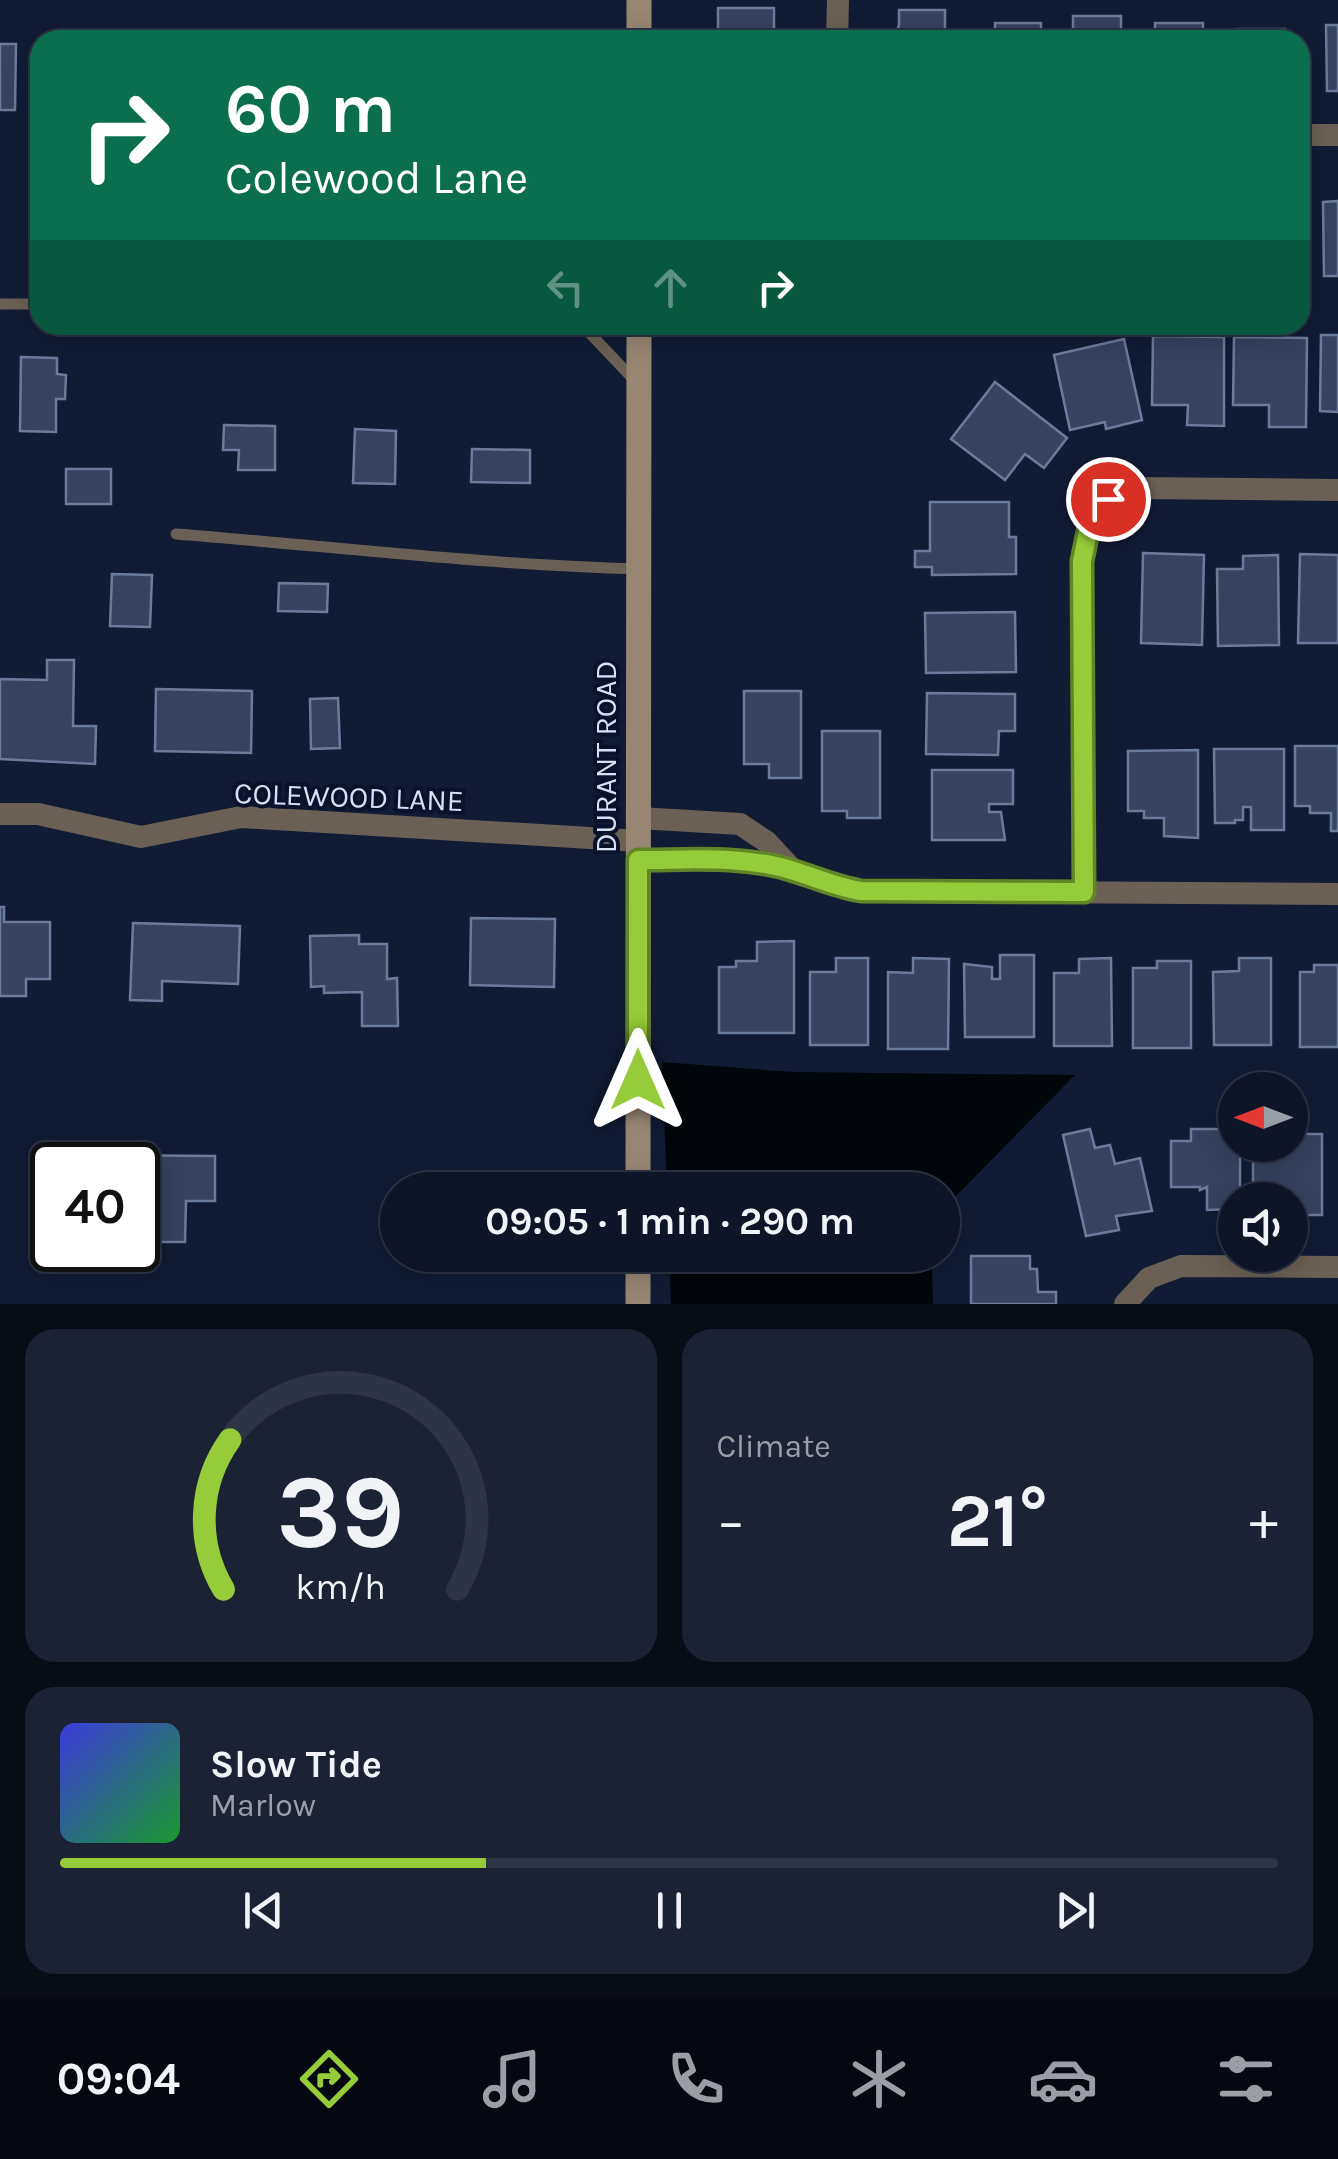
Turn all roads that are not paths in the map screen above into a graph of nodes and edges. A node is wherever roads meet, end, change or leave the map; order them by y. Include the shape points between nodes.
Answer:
1 (639, 0) edge
2 (838, 0) edge
3 (639, 30) edge
4 (837, 30) edge
5 (1310, 135) edge
6 (1338, 135) edge
7 (0, 304) edge
8 (30, 304) edge
9 (592, 335) edge
10 (639, 335) edge
11 (639, 385) junction
12 (1338, 490) edge
13 (176, 534) dead end
14 (639, 569) junction
15 (0, 814) edge
16 (639, 840) junction
17 (794, 870) junction
18 (1084, 892) junction
19 (1338, 894) edge
20 (638, 1172) edge
21 (1338, 1267) edge
22 (638, 1272) edge
23 (638, 1304) edge
24 (1125, 1304) edge

1 - 3 street
2 - 4 street
5 - 6 street
7 - 8 lane
9 - 11 lane
10 - 11 street, DURANT ROAD
11 - 14 street, DURANT ROAD
12 - 18 street via 1133,488 1108,499 1090,522 1081,573
13 - 14 lane
14 - 16 street, DURANT ROAD
15 - 16 street, COLEWOOD LANE via 38,814 142,837 241,817
16 - 17 street, COLEWOOD LANE
16 - 17 street, COLEWOOD LANE via 740,824
16 - 20 street, DURANT ROAD
17 - 18 street, COLEWOOD LANE via 861,891
18 - 19 street, COLEWOOD LANE
21 - 24 street via 1181,1266 1149,1278
22 - 23 street

